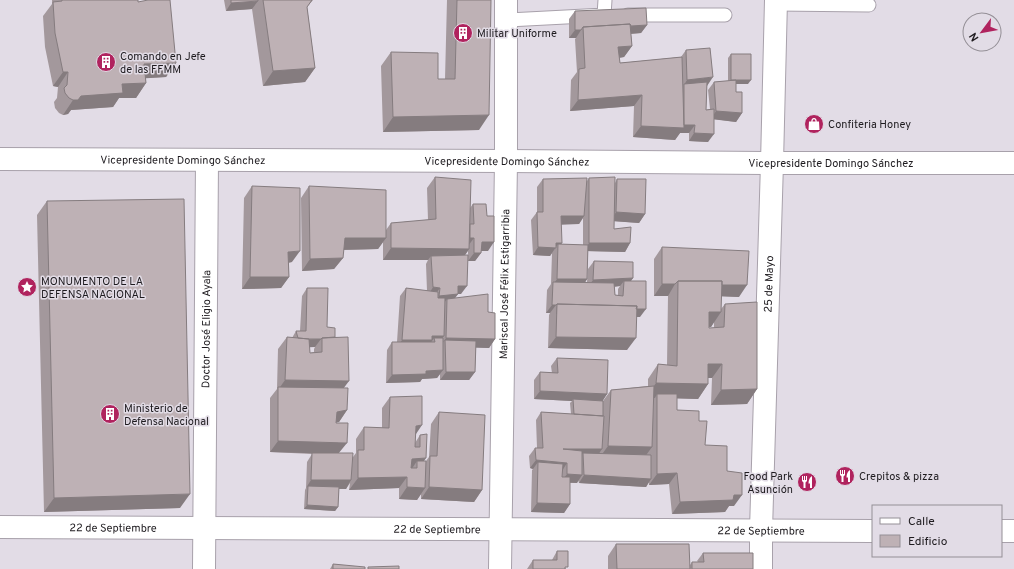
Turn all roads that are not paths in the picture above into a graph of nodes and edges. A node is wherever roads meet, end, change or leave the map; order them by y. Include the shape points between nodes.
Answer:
1 (605, 0) edge
2 (776, 2) edge
3 (869, 5) dead end
4 (506, 10) edge
5 (604, 15) junction
6 (726, 15) dead end
7 (0, 159) edge
8 (206, 160) junction
9 (506, 161) junction
10 (772, 163) junction
11 (1014, 163) edge
12 (0, 527) edge
13 (204, 528) junction
14 (500, 529) junction
15 (761, 530) junction
16 (872, 531) edge
17 (1002, 531) edge
18 (1014, 531) edge
19 (204, 569) edge
20 (500, 569) edge
21 (761, 569) edge

1 - 5 lane
2 - 3 lane
2 - 10 street, 25 de Mayo
4 - 5 lane
4 - 9 street, Mariscal José Félix Estigarribia
5 - 6 lane
7 - 8 street, Vicepresidente Domingo Sánchez
8 - 9 street, Vicepresidente Domingo Sánchez
8 - 13 street, Doctor José Eligio Ayala
9 - 10 street, Vicepresidente Domingo Sánchez
9 - 14 street, Mariscal José Félix Estigarribia
10 - 11 street, Vicepresidente Domingo Sánchez
10 - 15 street, 25 de Mayo
12 - 13 street, 22 de Septiembre
13 - 14 street, 22 de Septiembre
13 - 19 street, Doctor José Eligio Ayala
14 - 15 street, 22 de Septiembre
14 - 20 street, Mariscal José Félix Estigarribia
15 - 16 street, 22 de Septiembre
15 - 21 street, 25 de Mayo
17 - 18 street

